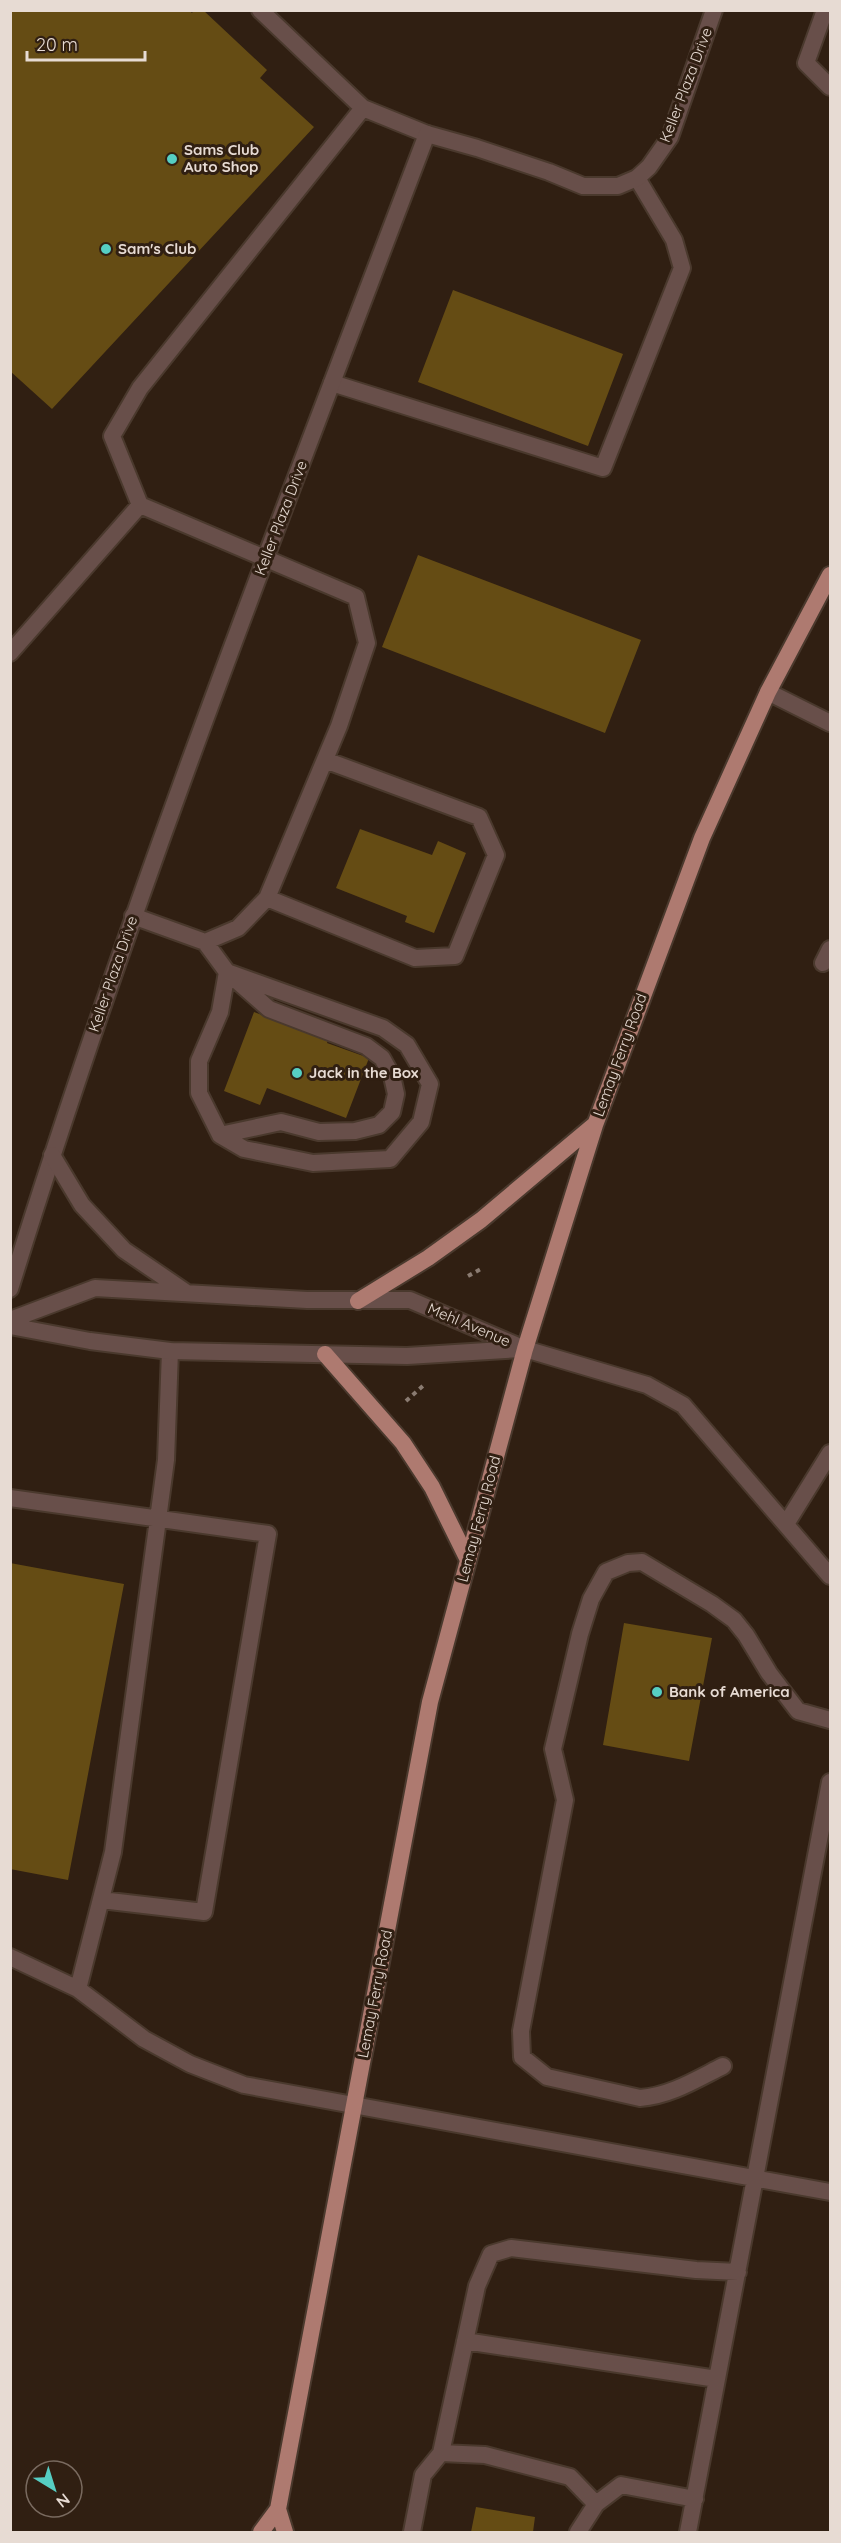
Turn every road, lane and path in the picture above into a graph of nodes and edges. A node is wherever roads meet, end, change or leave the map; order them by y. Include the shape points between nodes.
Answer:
1 (260, 10) edge
2 (714, 10) edge
3 (825, 10) edge
4 (831, 87) edge
5 (363, 108) junction
6 (427, 134) junction
7 (637, 178) junction
8 (332, 383) junction
9 (140, 504) junction
10 (266, 560) junction
11 (831, 575) edge
12 (10, 653) edge
13 (768, 693) junction
14 (831, 723) edge
15 (325, 760) junction
16 (267, 898) junction
17 (133, 916) junction
18 (205, 942) junction
19 (227, 972) junction
20 (595, 1125) junction
21 (220, 1135) junction
22 (52, 1155) junction
23 (481, 1269) dead end
24 (468, 1276) dead end
25 (10, 1289) edge
26 (188, 1293) junction
27 (358, 1301) junction
28 (10, 1320) edge
29 (10, 1326) edge
30 (525, 1349) junction
31 (170, 1351) junction
32 (325, 1354) junction
33 (426, 1383) dead end
34 (401, 1405) dead end
35 (831, 1453) edge
36 (10, 1498) edge
37 (158, 1518) junction
38 (786, 1524) junction
39 (468, 1560) junction
40 (831, 1576) edge
41 (831, 1720) edge
42 (831, 1782) edge
43 (101, 1900) junction
44 (10, 1957) edge
45 (78, 1989) junction
46 (723, 2066) dead end
47 (354, 2107) junction
48 (756, 2180) junction
49 (831, 2192) edge
50 (738, 2272) junction
51 (465, 2341) junction
52 (717, 2379) junction
53 (441, 2453) junction
54 (695, 2499) junction
55 (596, 2504) junction
56 (278, 2509) junction
57 (416, 2529) edge
58 (261, 2532) edge
59 (285, 2532) edge
60 (578, 2532) edge
61 (591, 2532) edge
62 (688, 2532) edge

1 - 5 street
2 - 7 street, Keller Plaza Drive via 670,137
3 - 4 street via 806,63
5 - 6 street
5 - 9 street via 140,388 112,436
6 - 7 street via 583,186 618,186
6 - 8 street, Keller Plaza Drive
7 - 8 street via 674,240 682,268 603,468
8 - 10 street, Keller Plaza Drive
9 - 10 street
9 - 12 street
10 - 15 street via 356,597 367,643
10 - 17 street, Keller Plaza Drive
11 - 13 main road, Lemay Ferry Road
13 - 14 street
13 - 20 main road, Lemay Ferry Road via 702,838
15 - 16 street
15 - 16 street via 479,817 496,855 455,956 415,958
16 - 18 street via 238,928
17 - 18 street
17 - 22 street, Keller Plaza Drive
18 - 19 street
19 - 21 street via 220,1012 199,1061 199,1093
19 - 21 street via 269,1009 366,1046 382,1058 396,1094 392,1112 380,1125 355,1131 319,1132 281,1122
19 - 21 street via 383,1028 407,1045 430,1084 422,1122 390,1159 313,1163 244,1149
20 - 27 main road via 481,1220
20 - 30 main road, Lemay Ferry Road
22 - 25 street, Keller Plaza Drive
22 - 26 street via 82,1205 124,1250
23 - 24 path
26 - 27 street, Mehl Avenue
26 - 28 street, Mehl Avenue via 95,1288
27 - 30 street, Mehl Avenue via 410,1300
29 - 31 street, Mehl Avenue
30 - 32 street, Mehl Avenue via 407,1356
30 - 38 street via 647,1385 683,1405
30 - 39 main road, Lemay Ferry Road
31 - 32 street, Mehl Avenue
31 - 37 street via 166,1460
32 - 39 main road via 403,1443 432,1487
33 - 34 path
35 - 38 street
36 - 37 street
37 - 43 street via 113,1852
37 - 43 street via 268,1534 204,1912
38 - 40 street
39 - 47 main road, Lemay Ferry Road via 430,1702
41 - 46 street via 798,1711 734,1620 712,1604 642,1562 627,1563 606,1572 591,1599 580,1634 553,1749 565,1800 521,2031 522,2057 546,2077 640,2098 669,2092
42 - 48 street
43 - 45 street
44 - 45 street
45 - 47 street via 144,2039 190,2064 244,2085
47 - 48 street
47 - 56 main road, Lemay Ferry Road
48 - 49 street
48 - 50 street
50 - 51 street via 511,2247 491,2254 477,2286
50 - 52 street
51 - 52 street
51 - 53 street
52 - 54 street
53 - 55 street via 485,2455 570,2477
53 - 57 street via 423,2475
54 - 55 street via 621,2486
54 - 62 street
55 - 60 street
55 - 61 street
56 - 58 main road, Lemay Ferry Road
56 - 59 main road, Lemay Ferry Road

